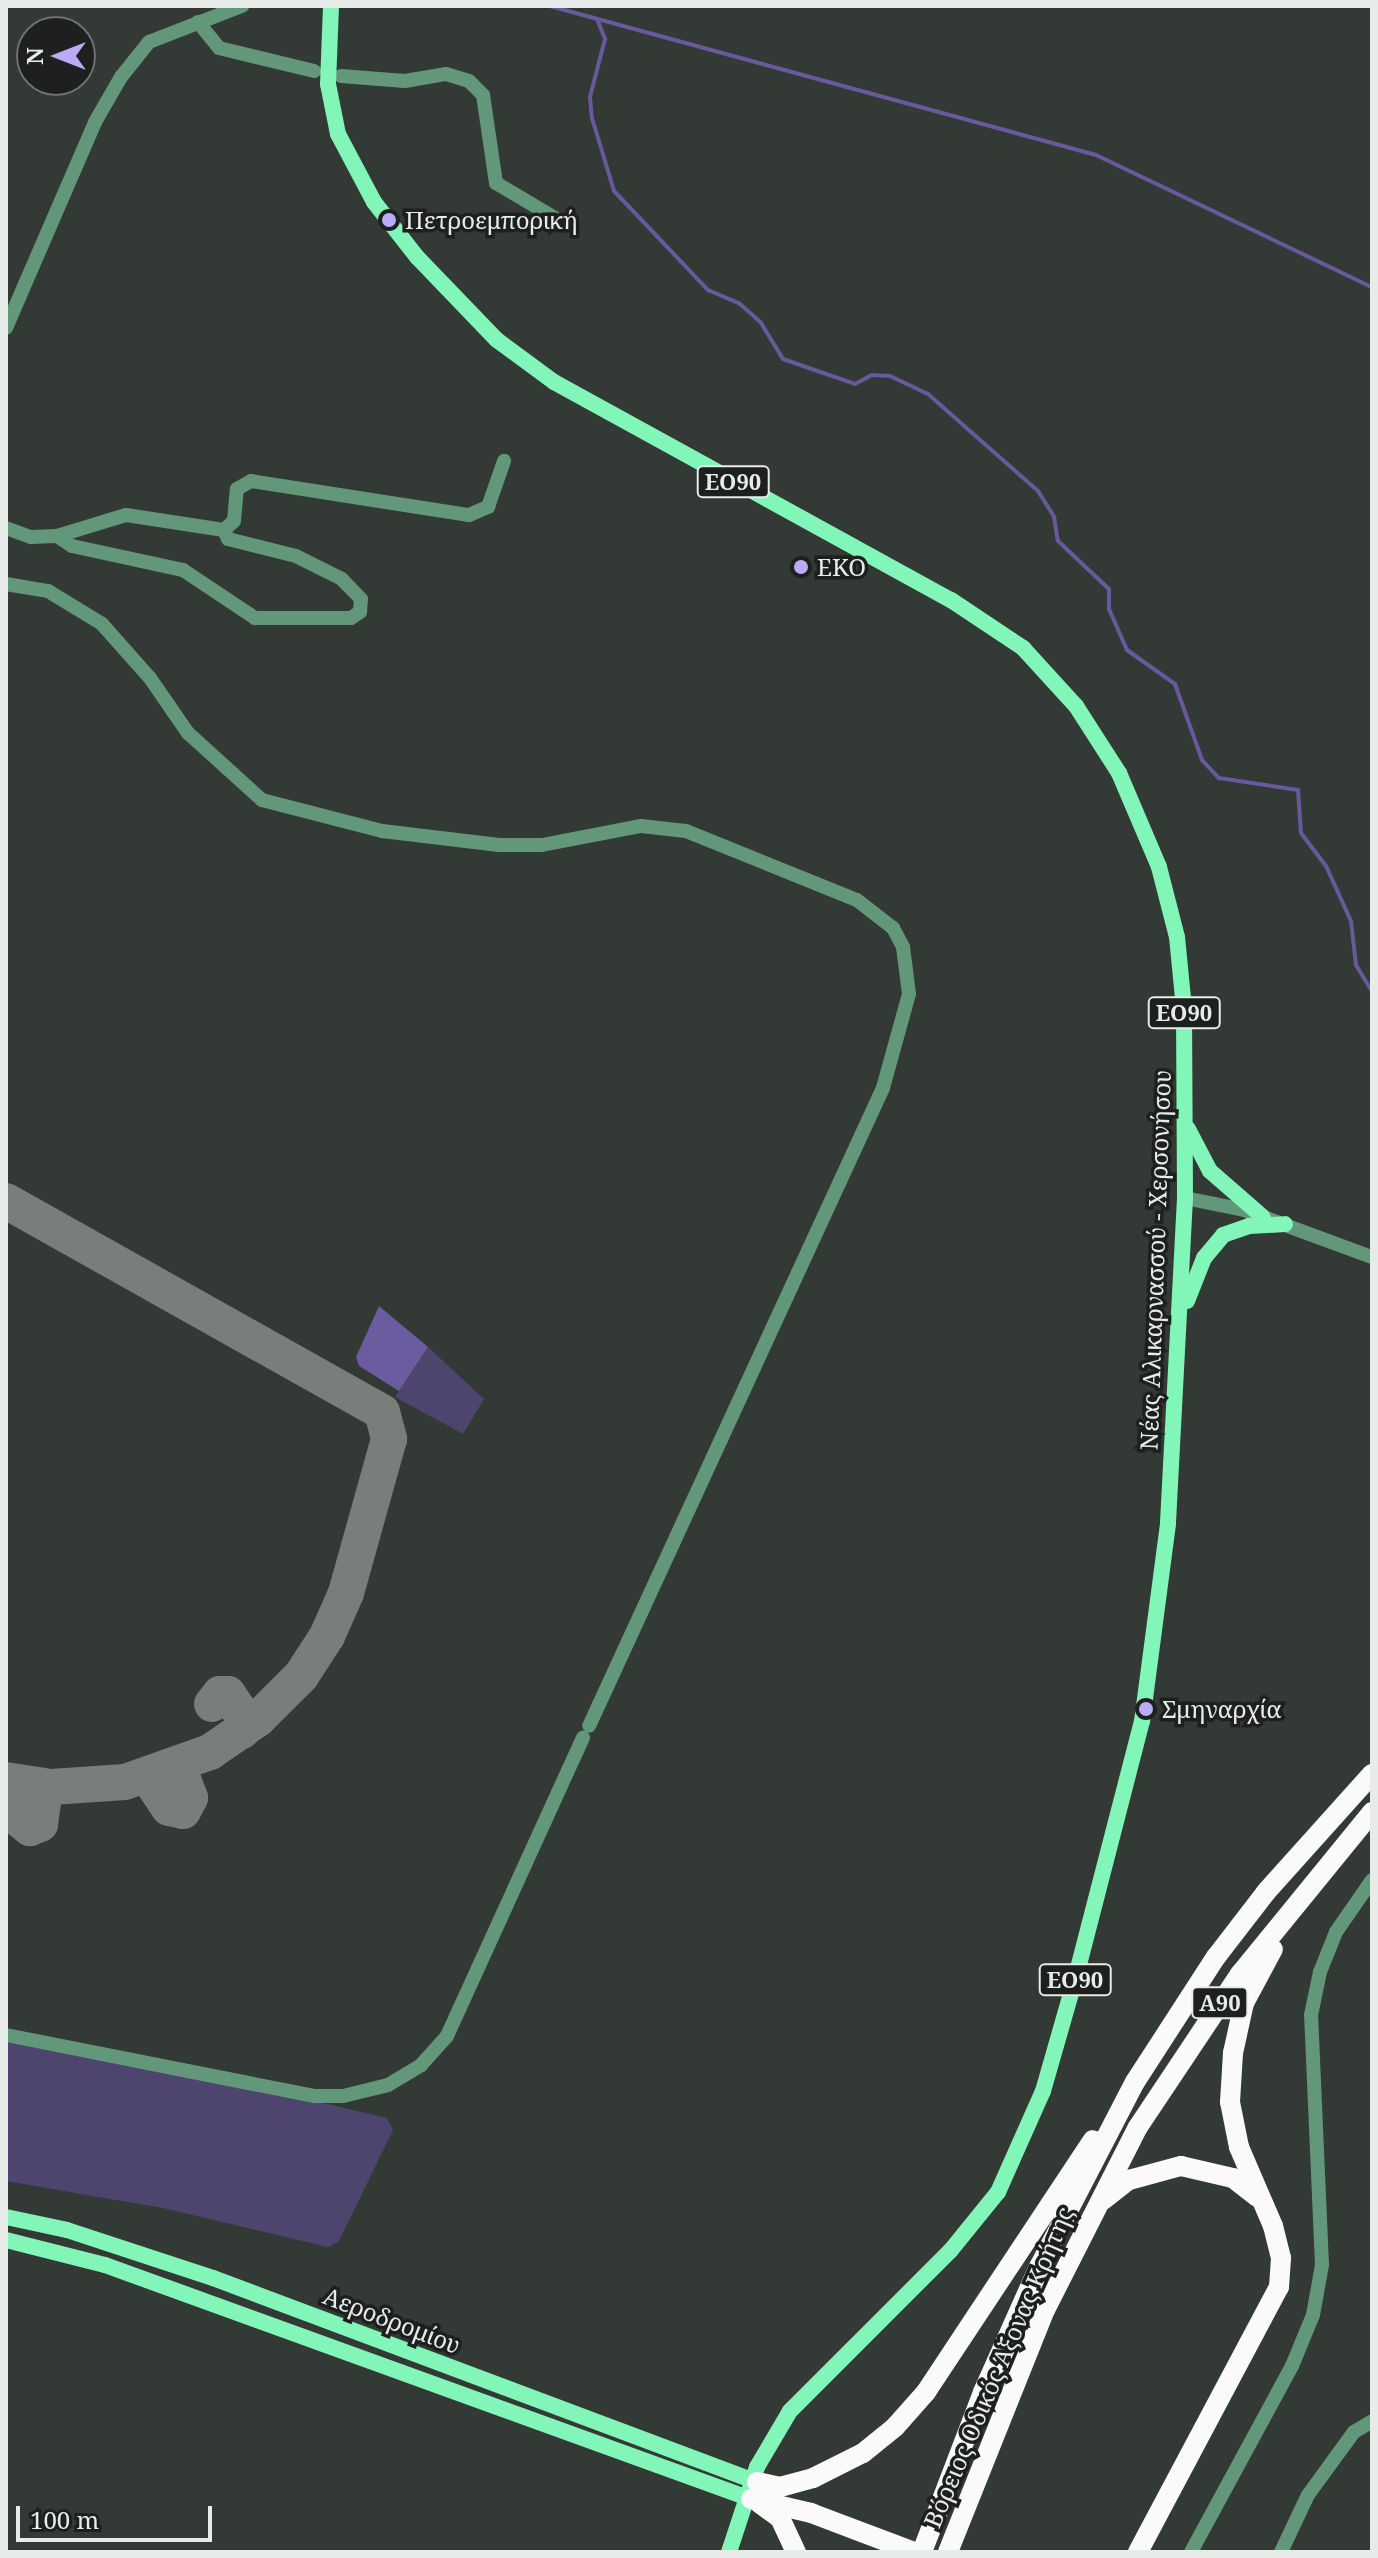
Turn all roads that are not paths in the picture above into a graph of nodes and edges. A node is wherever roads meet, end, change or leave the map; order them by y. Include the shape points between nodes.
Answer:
1 (242, 6) edge
2 (331, 6) edge
3 (198, 22) junction
4 (314, 71) dead end
5 (341, 76) dead end
6 (555, 218) dead end
7 (6, 328) edge
8 (504, 461) dead end
9 (6, 528) edge
10 (224, 530) junction
11 (57, 536) junction
12 (6, 584) edge
13 (1186, 1125) junction
14 (1185, 1198) junction
15 (1263, 1217) junction
16 (1285, 1224) junction
17 (1372, 1257) edge
18 (1182, 1313) junction
19 (1372, 1774) edge
20 (1372, 1812) edge
21 (1372, 1827) edge
22 (1372, 1880) edge
23 (6, 2035) edge
24 (1135, 2082) junction
25 (1260, 2199) junction
26 (1092, 2210) junction
27 (6, 2217) edge
28 (6, 2240) edge
29 (1372, 2421) edge
30 (752, 2489) junction
31 (776, 2498) junction
32 (729, 2552) edge
33 (796, 2552) edge
34 (914, 2552) edge
35 (922, 2552) edge
36 (948, 2552) edge
37 (1138, 2552) edge
38 (1191, 2552) edge
39 (1281, 2552) edge

1 - 3 street
2 - 13 main road, Νέας Αλικαρνασσού - Χερσονήσου / ΕΟ90 via 329,96 347,156 396,232 486,330 584,401 974,613 1023,648 1076,706 1129,794 1169,902 1182,974
3 - 4 street via 219,48
3 - 7 street via 149,42 121,77 95,122
5 - 6 street via 405,81 446,74 469,81 483,95 496,183
8 - 10 street via 492,499 478,513 453,514 251,481 237,489 234,521
9 - 11 street via 31,537
10 - 11 street via 126,515
10 - 11 street via 228,539 296,556 342,579 361,599 360,612 351,618 255,618 183,570 72,546
12 - 23 street via 48,591 102,624 150,678 188,733 262,800 382,831 499,845 542,845 663,826 857,900 893,928 903,947 909,994 883,1088 447,2036 421,2065 395,2081 364,2092 315,2096
13 - 14 main road, Νέας Αλικαρνασσού - Χερσονήσου / ΕΟ90
13 - 15 main road via 1210,1171
14 - 15 street
14 - 18 main road, Νέας Αλικαρνασσού - Χερσονήσου / ΕΟ90
15 - 16 street
16 - 17 street
16 - 18 main road via 1249,1226 1223,1235 1204,1258
18 - 30 main road, Νέας Αλικαρνασσού - Χερσονήσου / ΕΟ90 via 1168,1524 1142,1721 1031,2125 1011,2171 984,2211 804,2393
19 - 24 highway, Βόρειος Οδικός Άξονας Κρήτης / Α90 via 1266,1892 1216,1957
20 - 26 highway, Βόρειος Οδικός Άξονας Κρήτης / Α90 via 1301,1894 1186,2051
21 - 25 highway via 1286,1931 1244,2003 1230,2102 1239,2147
22 - 38 street via 1336,1932 1311,2015 1322,2265 1313,2315 1292,2366
24 - 31 highway via 1059,2187 926,2392 863,2453
24 - 35 highway, Βόρειος Οδικός Άξονας Κρήτης / Α90 via 1039,2267
25 - 26 highway via 1233,2178 1181,2166 1129,2180
25 - 37 highway via 1281,2258 1279,2287
26 - 36 highway, Βόρειος Οδικός Άξονας Κρήτης / Α90 via 1045,2310
27 - 30 main road, Αεροδρομίου via 81,2234 213,2278 725,2470
28 - 30 main road, Αεροδρομίου via 105,2265 720,2488
29 - 39 street via 1354,2432 1308,2495
30 - 31 highway
30 - 32 main road, ΕΟ90
31 - 33 highway
31 - 34 highway

